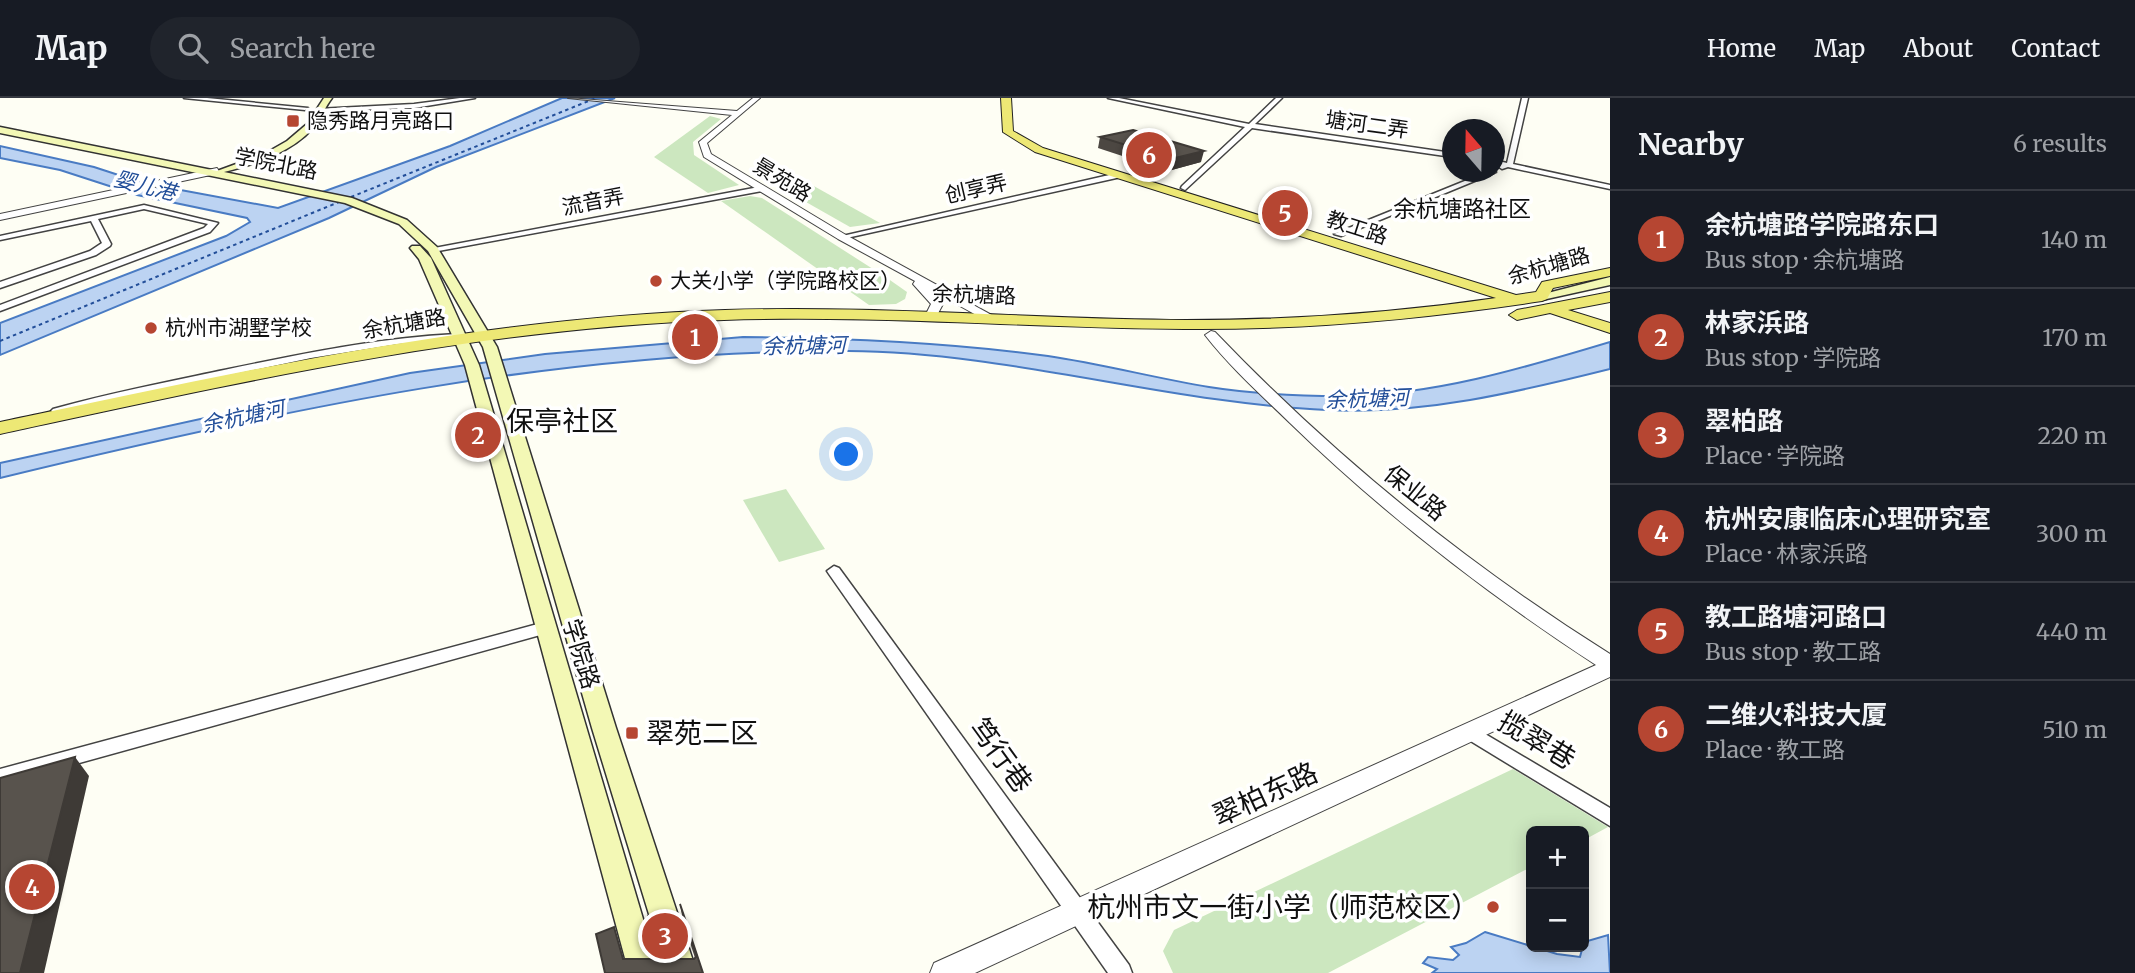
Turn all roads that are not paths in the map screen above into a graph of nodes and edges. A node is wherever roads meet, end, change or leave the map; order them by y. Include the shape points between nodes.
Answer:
1 (187, 98) edge
2 (315, 98) edge
3 (328, 98) edge
4 (472, 98) edge
5 (571, 98) edge
6 (757, 98) edge
7 (1006, 98) edge
8 (1019, 98) edge
9 (1111, 98) edge
10 (1279, 98) edge
11 (1525, 98) edge
12 (305, 108) junction
13 (320, 109) junction
14 (736, 113) junction
15 (1250, 125) junction
16 (0, 132) edge
17 (1442, 154) edge
18 (1505, 163) edge
19 (1510, 164) junction
20 (1505, 166) edge
21 (216, 172) junction
22 (1118, 175) junction
23 (202, 176) junction
24 (1466, 182) edge
25 (1610, 187) edge
26 (1185, 188) junction
27 (291, 189) junction
28 (758, 189) junction
29 (383, 215) junction
30 (0, 217) edge
31 (93, 218) junction
32 (1338, 234) junction
33 (842, 237) junction
34 (0, 238) edge
35 (433, 250) junction
36 (1610, 272) edge
37 (911, 276) junction
38 (1610, 281) edge
39 (0, 285) edge
40 (1610, 297) edge
41 (1516, 300) junction
42 (1547, 303) junction
43 (1576, 306) junction
44 (0, 308) edge
45 (931, 316) junction
46 (1610, 316) edge
47 (991, 318) junction
48 (1610, 328) edge
49 (1211, 335) junction
50 (492, 355) junction
51 (469, 359) junction
52 (6, 427) edge
53 (0, 444) edge
54 (834, 571) dead end
55 (545, 628) junction
56 (1610, 666) edge
57 (1470, 732) junction
58 (0, 777) edge
59 (1610, 818) edge
60 (1079, 911) junction
61 (644, 973) edge
62 (682, 973) edge
63 (944, 973) edge
64 (1121, 973) edge

1 - 12 street
2 - 12 main road
3 - 13 main road
4 - 13 street via 414,106
5 - 14 street
6 - 14 street, 景苑路
7 - 22 main road, 教工路 via 1006,127 1016,139
8 - 26 main road, 教工路 via 1021,130 1035,140
9 - 15 street, 塘河二弄
10 - 15 street
11 - 19 street
12 - 21 main road via 286,138
13 - 21 main road via 311,125 284,149
14 - 28 street, 景苑路 via 707,138 704,147 715,162
15 - 17 street, 塘河二弄
15 - 26 street
16 - 21 main road, 学院北路
16 - 23 main road, 学院北路
18 - 19 street
19 - 20 street
19 - 25 street
21 - 23 street
21 - 27 main road, 学院北路
22 - 33 street, 创享弄
22 - 41 main road, 教工路
23 - 27 main road, 学院北路
23 - 30 street
24 - 32 street
26 - 32 main road, 教工路
27 - 29 main road, 学院北路
28 - 33 street, 景苑路
28 - 35 street, 流音弄
29 - 35 main road, 学院北路 via 403,222
29 - 51 main road, 学院北路 via 425,258
31 - 34 street
31 - 39 street via 107,244
31 - 44 street via 144,208 214,223 207,230
32 - 42 main road, 教工路
33 - 37 street, 景苑路
35 - 50 main road, 学院北路
36 - 42 main road, 余杭塘路 via 1547,285
37 - 45 street, 景苑路 via 933,297 936,305
37 - 47 street, 景苑路
38 - 42 main road
40 - 43 main road, 余杭塘路
41 - 42 main road, 教工路
41 - 47 main road, 余杭塘路 via 1436,312 1293,322 1140,324
42 - 43 main road, 余杭塘路
42 - 48 main road, 教工路
42 - 49 main road, 余杭塘路 via 1394,329
43 - 46 main road
45 - 47 main road, 余杭塘路
45 - 50 main road, 余杭塘路 via 726,314 592,323
49 - 50 main road, 余杭塘路 via 910,326 727,328 596,335
49 - 56 street, 保业路 via 1284,411 1370,489 1496,589
50 - 51 main road, 余杭塘路
50 - 62 main road, 学院路
51 - 52 main road, 余杭塘路 via 262,373
51 - 53 main road, 余杭塘路 via 312,376
51 - 55 main road, 学院路
54 - 60 street, 笃行巷
55 - 58 street
55 - 61 main road, 学院路
56 - 57 street, 翠柏东路
57 - 59 street, 揽翠巷
57 - 60 street, 翠柏东路
60 - 63 street, 翠柏东路
60 - 64 street, 笃行巷

